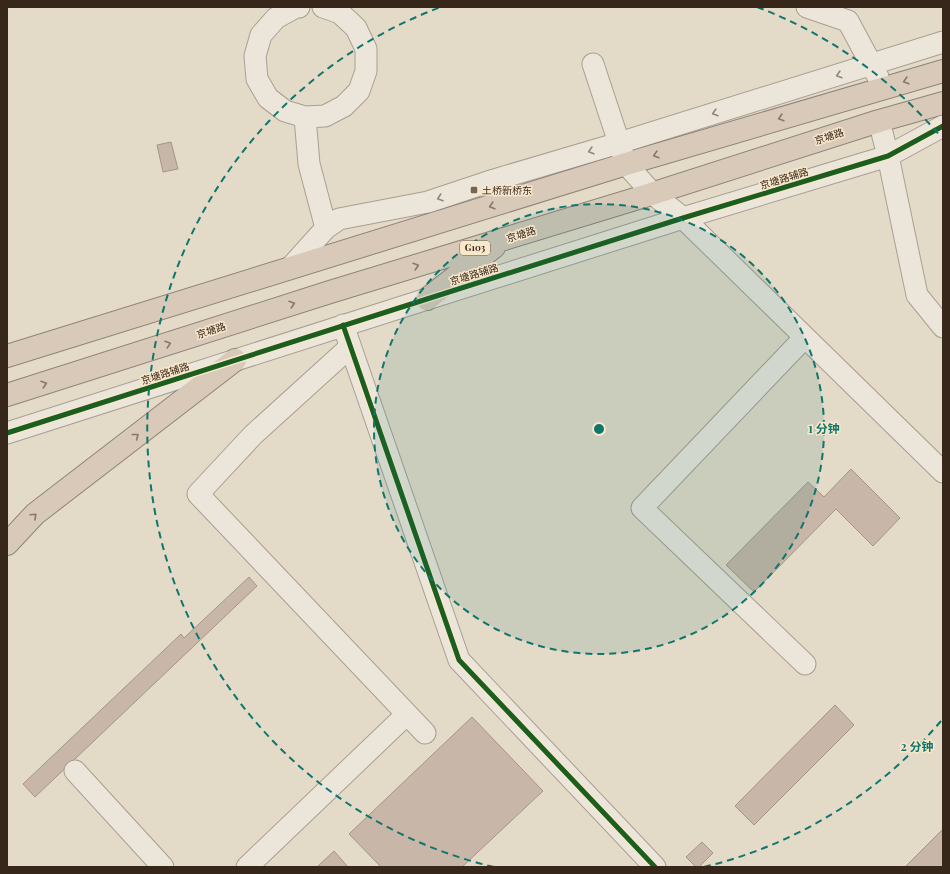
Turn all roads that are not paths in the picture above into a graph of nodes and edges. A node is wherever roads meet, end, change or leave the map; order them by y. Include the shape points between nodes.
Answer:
1 (299, 7) edge
2 (323, 7) edge
3 (807, 7) edge
4 (943, 42) edge
5 (593, 64) dead end
6 (872, 64) junction
7 (943, 70) edge
8 (884, 88) junction
9 (943, 103) edge
10 (305, 117) junction
11 (879, 121) junction
12 (943, 126) edge
13 (619, 143) junction
14 (888, 156) junction
15 (626, 164) junction
16 (653, 194) junction
17 (684, 218) junction
18 (326, 228) junction
19 (505, 239) junction
20 (290, 268) junction
21 (427, 299) junction
22 (343, 325) junction
23 (943, 327) edge
24 (805, 337) junction
25 (350, 347) junction
26 (7, 356) edge
27 (235, 360) junction
28 (7, 396) edge
29 (7, 433) edge
30 (943, 472) edge
31 (7, 544) edge
32 (805, 664) dead end
33 (407, 714) junction
34 (425, 732) dead end
35 (75, 771) dead end
36 (163, 867) edge
37 (247, 867) edge
38 (655, 867) edge

1 - 10 street via 276,18 261,35 255,56 258,79 268,98 285,111
2 - 10 street via 340,13 356,28 366,49 366,72 359,91 344,106 325,116
3 - 6 street via 848,21
4 - 6 street
5 - 13 street
6 - 8 street
6 -> 13 street
7 -> 8 highway
8 -> 15 highway
9 - 11 highway, 京塘路 / G103
10 - 18 street via 309,164
11 - 14 street
11 - 16 highway, 京塘路 / G103
12 - 14 street, 京塘路辅路
13 - 15 street
13 -> 18 street via 428,202 339,219
14 - 17 street, 京塘路辅路
14 - 23 street via 917,295
15 - 16 street
15 -> 20 highway
16 - 17 street
16 - 19 highway, 京塘路 / G103
17 - 21 street, 京塘路辅路
17 - 24 street
18 - 20 street
19 - 21 highway
28 -> 19 highway, 京塘路 / G103
20 - 26 highway
21 - 22 street, 京塘路辅路
22 - 25 street
22 - 27 street, 京塘路辅路
24 - 30 street
24 - 32 street via 642,508
25 - 33 street via 252,435 198,494
25 - 38 street via 458,660
27 - 29 street, 京塘路辅路
31 -> 27 highway via 35,514
33 - 34 street
33 - 37 street
35 - 36 street

